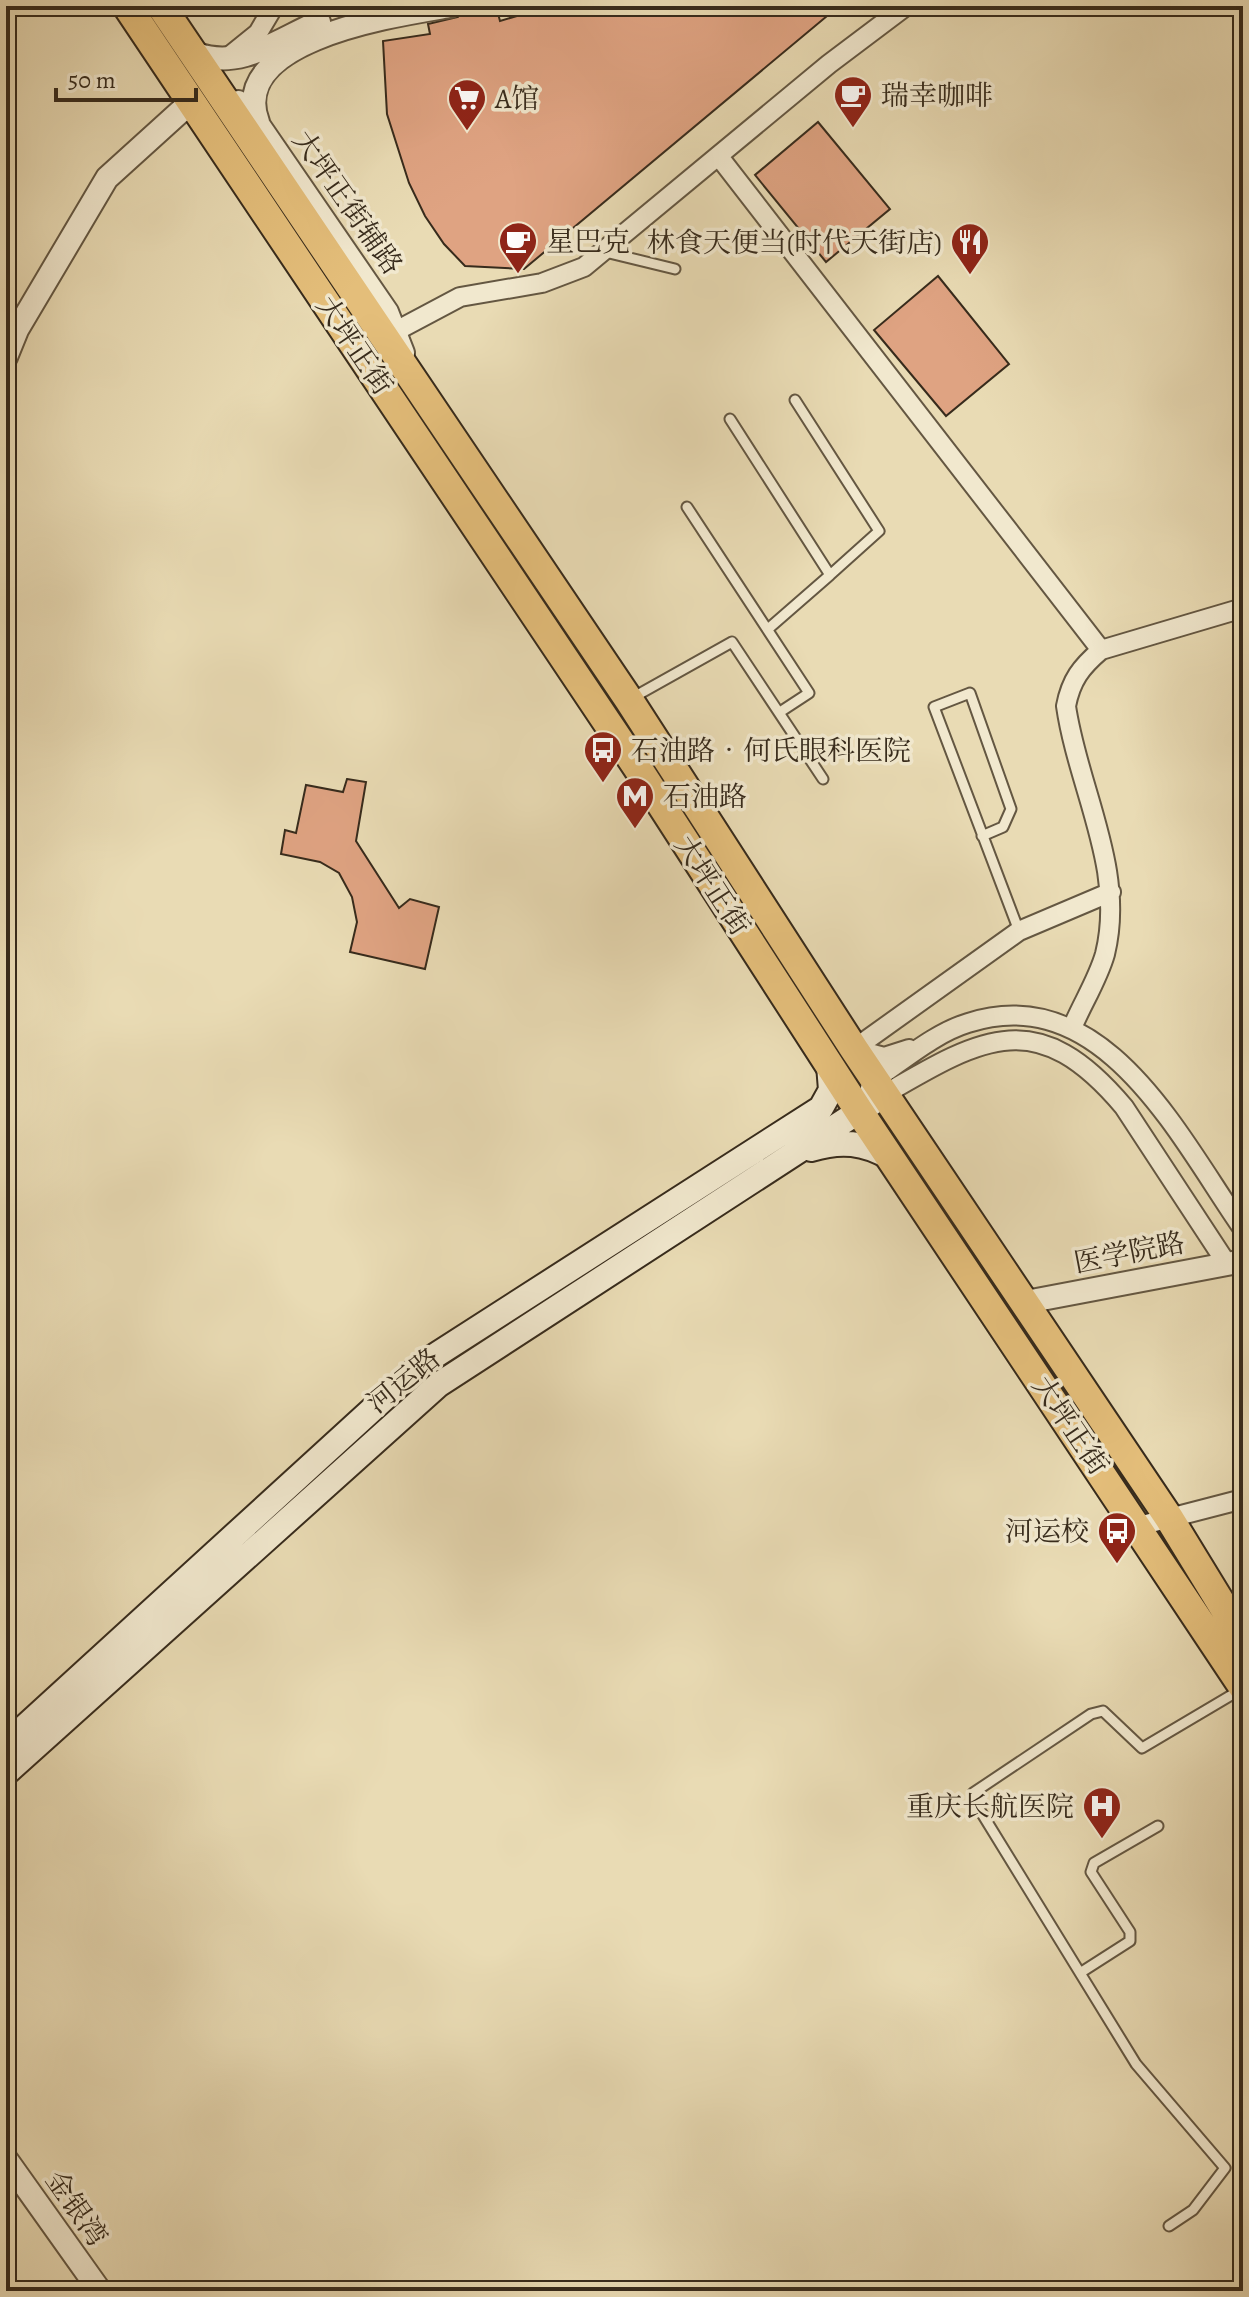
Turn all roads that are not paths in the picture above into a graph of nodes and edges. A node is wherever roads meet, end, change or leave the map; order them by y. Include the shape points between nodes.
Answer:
1 (127, 6) edge
2 (161, 6) edge
3 (274, 6) edge
4 (370, 6) edge
5 (450, 6) edge
6 (906, 6) edge
7 (187, 45) junction
8 (219, 60) junction
9 (192, 101) junction
10 (260, 127) junction
11 (720, 158) junction
12 (605, 252) junction
13 (675, 269) dead end
14 (396, 331) junction
15 (6, 357) edge
16 (411, 381) junction
17 (795, 400) dead end
18 (730, 419) dead end
19 (687, 507) dead end
20 (830, 575) junction
21 (1243, 608) edge
22 (768, 629) junction
23 (1101, 650) junction
24 (629, 700) junction
25 (780, 712) junction
26 (823, 779) dead end
27 (982, 836) junction
28 (1111, 892) junction
29 (1019, 931) junction
30 (1072, 1028) junction
31 (946, 1033) junction
32 (854, 1049) junction
33 (829, 1065) junction
34 (880, 1087) junction
35 (859, 1111) junction
36 (794, 1154) junction
37 (891, 1158) junction
38 (1243, 1229) edge
39 (1235, 1262) edge
40 (1026, 1302) junction
41 (1243, 1499) edge
42 (1169, 1518) junction
43 (1139, 1526) junction
44 (1243, 1639) edge
45 (1243, 1687) edge
46 (6, 1744) edge
47 (6, 1773) edge
48 (1158, 1826) dead end
49 (1080, 1973) junction
50 (6, 2159) edge
51 (1169, 2226) dead end
52 (100, 2291) edge

1 - 9 main road, 大坪正街
2 - 7 main road, 大坪正街
3 - 8 street via 249,43
4 - 8 street via 244,57
5 - 10 street via 339,28 282,58 255,87 253,109
6 - 11 street
7 - 8 street
7 - 10 street, 大坪正街辅路
7 - 16 main road, 大坪正街
9 - 15 street via 107,178
9 - 33 main road, 大坪正街 via 637,767
10 - 14 street, 大坪正街辅路
11 - 12 street
11 - 23 street
12 - 13 lane
12 - 14 street via 563,277 460,297
14 - 16 street, 大坪正街辅路
16 - 24 main road, 大坪正街
17 - 20 lane via 879,531
18 - 20 lane
19 - 22 lane
20 - 22 lane
21 - 23 street
22 - 25 lane via 809,693
23 - 28 street via 1070,684 1066,706
24 - 25 lane via 732,642
24 - 32 main road, 大坪正街
25 - 26 lane
27 - 27 lane via 1003,827 1011,809 970,693 934,707
27 - 29 lane
28 - 29 street
28 - 30 street via 1104,958
29 - 32 street
30 - 31 street via 1023,1016 968,1023
30 - 38 street via 1098,1042 1146,1090
31 - 32 street via 894,1056 875,1057
31 - 34 street
32 - 34 main road, 大坪正街
33 - 35 main road, 大坪正街
33 - 46 main road, 河运路 via 831,1090 821,1108 422,1364
34 - 35 main road, 河运路
34 - 39 street via 973,1046 1021,1041 1066,1054 1124,1107
34 - 40 main road, 大坪正街
35 - 36 main road, 河运路
35 - 37 main road, 大坪正街
36 - 37 main road via 848,1142
36 - 47 main road, 河运路 via 438,1385
37 - 43 main road, 大坪正街
39 - 40 street, 医学院路
40 - 42 main road, 大坪正街
41 - 42 street
42 - 43 street
42 - 44 main road, 大坪正街
43 - 45 main road, 大坪正街
45 - 49 lane via 1142,1748 1103,1711 1091,1714 973,1793
48 - 49 lane via 1094,1863 1091,1872 1130,1932 1130,1941
49 - 51 lane via 1136,2064 1225,2168 1193,2210
50 - 52 street, 金银湾

